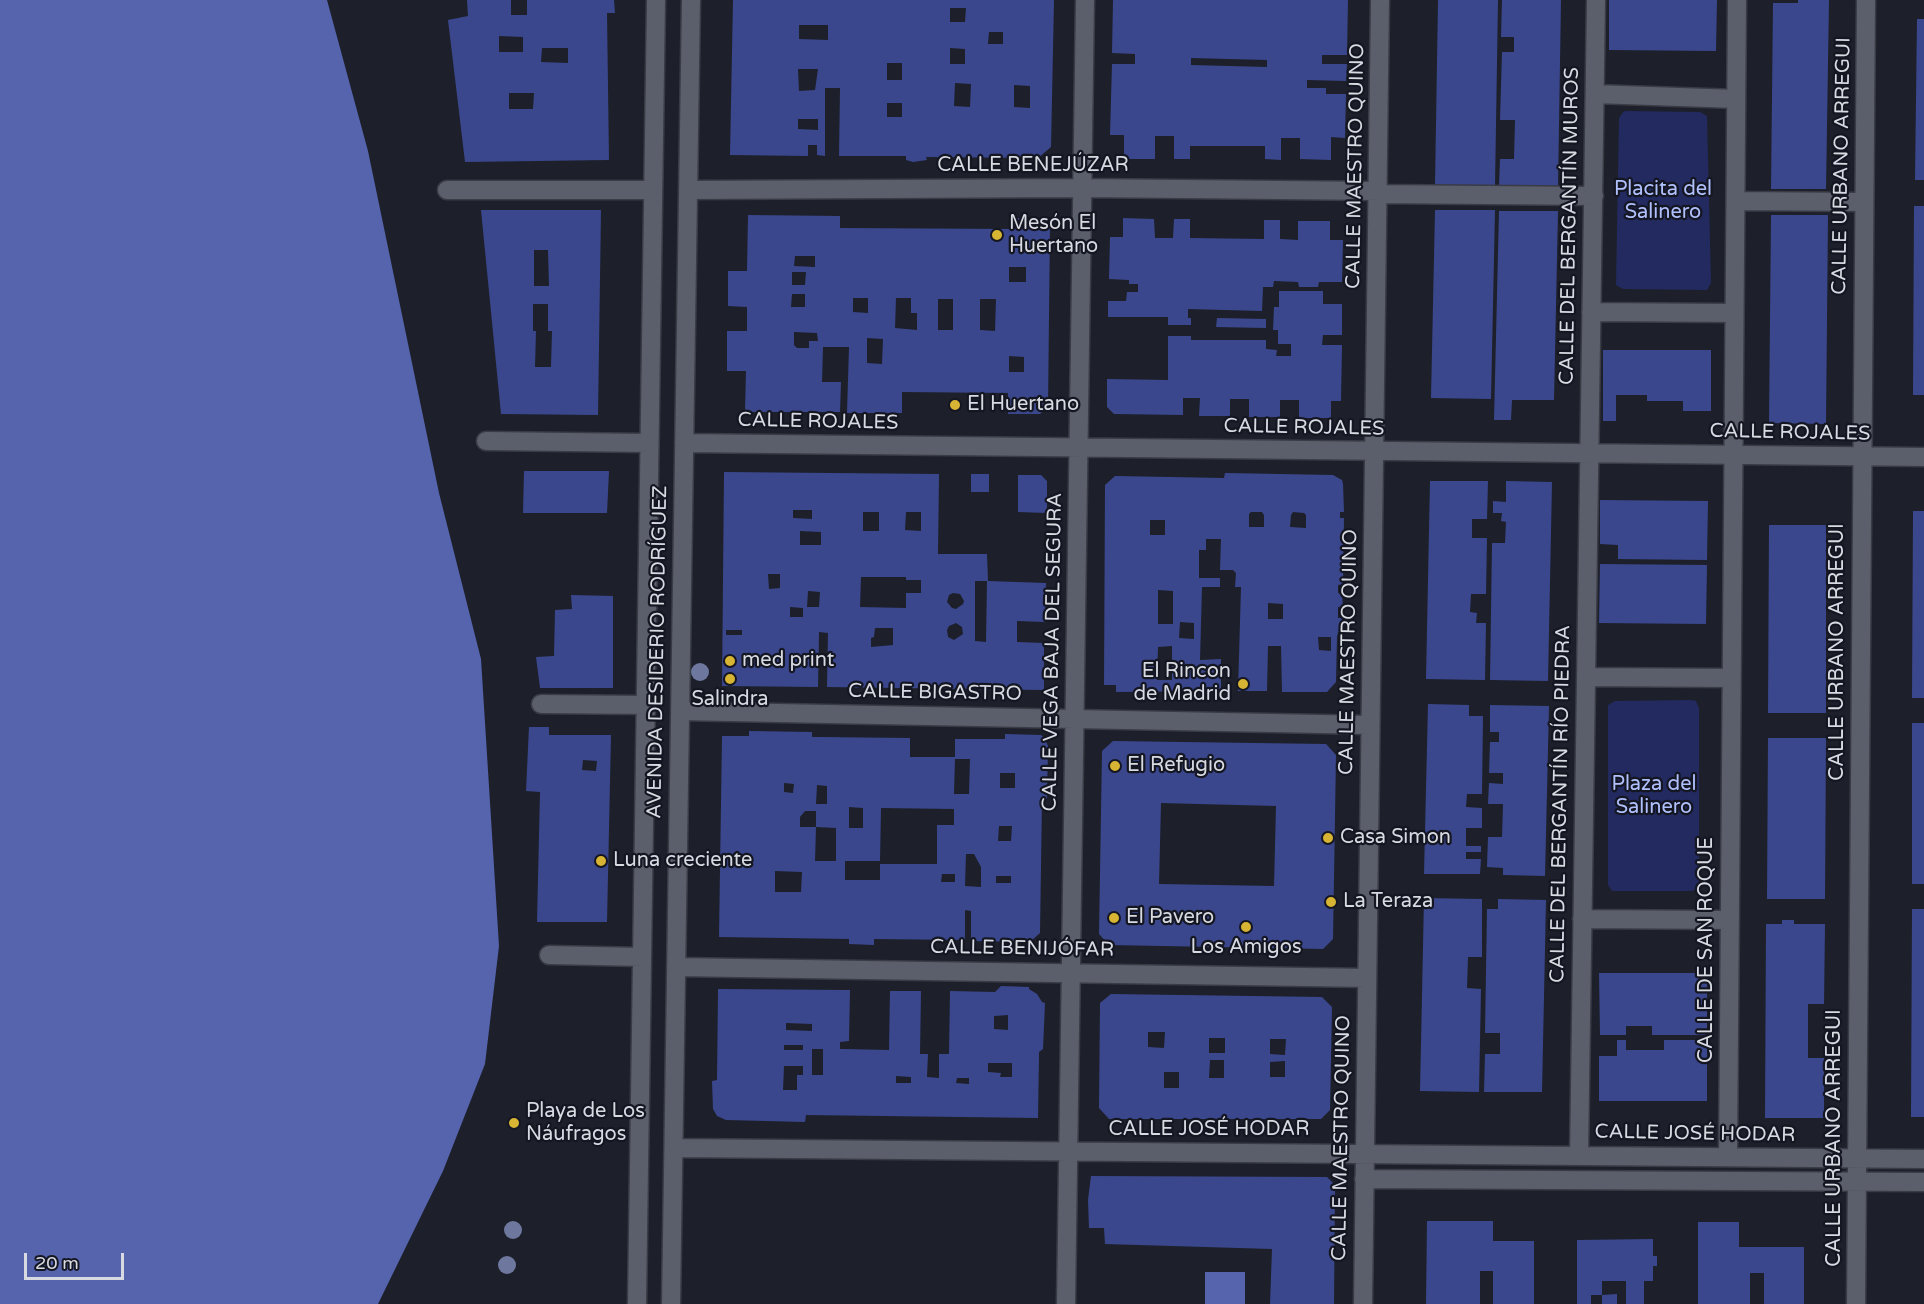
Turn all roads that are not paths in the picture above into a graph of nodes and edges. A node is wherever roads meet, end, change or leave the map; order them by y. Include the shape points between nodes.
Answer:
1 (656, 0) edge
2 (690, 0) edge
3 (1085, 0) edge
4 (1380, 0) edge
5 (1596, 0) edge
6 (1737, 0) edge
7 (1866, 0) edge
8 (1595, 94) junction
9 (1736, 99) junction
10 (1082, 188) junction
11 (447, 190) dead end
12 (653, 190) junction
13 (688, 190) junction
14 (1378, 193) junction
15 (1594, 196) junction
16 (1736, 201) junction
17 (1863, 202) junction
18 (1592, 312) junction
19 (1734, 313) junction
20 (486, 441) dead end
21 (649, 443) junction
22 (684, 443) junction
23 (1079, 448) junction
24 (1374, 451) junction
25 (1589, 453) junction
26 (1733, 455) junction
27 (1862, 457) junction
28 (1924, 457) edge
29 (1586, 677) junction
30 (1731, 678) junction
31 (541, 704) dead end
32 (646, 705) junction
33 (680, 711) junction
34 (1074, 719) junction
35 (1370, 725) junction
36 (1582, 919) junction
37 (1730, 920) junction
38 (549, 955) dead end
39 (642, 957) junction
40 (676, 967) junction
41 (1071, 973) junction
42 (1367, 978) junction
43 (674, 1148) junction
44 (1068, 1152) junction
45 (1364, 1154) junction
46 (1579, 1156) junction
47 (1728, 1157) junction
48 (1857, 1158) junction
49 (1924, 1159) edge
50 (1364, 1179) junction
51 (1857, 1182) junction
52 (1924, 1182) edge
53 (637, 1304) edge
54 (671, 1304) edge
55 (1066, 1304) edge
56 (1363, 1304) edge
57 (1856, 1304) edge

1 - 12 street, AVENIDA DESIDERIO RODRÍGUEZ
2 - 13 street, AVENIDA DESIDERIO RODRÍGUEZ
3 - 10 street, CALLE VEGA BAJA DEL SEGURA
4 - 14 street, CALLE MAESTRO QUINO
5 - 8 street, CALLE DEL BERGANTÍN MUROS
6 - 9 street, CALLE DE SAN ROQUE
7 - 17 street, CALLE URBANO ARREGUI
8 - 9 street
8 - 15 street, CALLE DEL BERGANTÍN MUROS
9 - 16 street, CALLE DE SAN ROQUE
10 - 13 street, CALLE BENEJÚZAR
10 - 14 street, CALLE BENEJÚZAR
10 - 23 street, CALLE VEGA BAJA DEL SEGURA
11 - 12 street
12 - 21 street, AVENIDA DESIDERIO RODRÍGUEZ
13 - 22 street, AVENIDA DESIDERIO RODRÍGUEZ
14 - 15 street, CALLE BENEJÚZAR
14 - 24 street, CALLE MAESTRO QUINO
15 - 18 street, CALLE DEL BERGANTÍN MUROS
16 - 17 street
16 - 19 street, CALLE DE SAN ROQUE
17 - 27 street, CALLE URBANO ARREGUI
18 - 19 street
18 - 25 street, CALLE DEL BERGANTÍN MUROS
19 - 26 street, CALLE DE SAN ROQUE
20 - 21 street
21 - 32 street, AVENIDA DESIDERIO RODRÍGUEZ
22 - 23 street, CALLE ROJALES
22 - 33 street, AVENIDA DESIDERIO RODRÍGUEZ
23 - 24 street, CALLE ROJALES
23 - 34 street, CALLE VEGA BAJA DEL SEGURA
24 - 25 street, CALLE ROJALES
24 - 35 street, CALLE MAESTRO QUINO
25 - 26 street, CALLE ROJALES
25 - 29 street, CALLE DEL BERGANTÍN RÍO PIEDRA
26 - 27 street, CALLE ROJALES
26 - 30 street, CALLE DE SAN ROQUE
27 - 28 street, CALLE ROJALES
27 - 48 street, CALLE URBANO ARREGUI
29 - 30 street
29 - 36 street, CALLE DEL BERGANTÍN RÍO PIEDRA
30 - 37 street, CALLE DE SAN ROQUE
31 - 32 street
32 - 39 street, AVENIDA DESIDERIO RODRÍGUEZ
33 - 34 street, CALLE BIGASTRO
33 - 40 street, AVENIDA DESIDERIO RODRÍGUEZ
34 - 35 street, CALLE BIGASTRO
34 - 41 street, CALLE VEGA BAJA DEL SEGURA
35 - 42 street, CALLE MAESTRO QUINO
36 - 37 street
36 - 46 street, CALLE DEL BERGANTÍN RÍO PIEDRA
37 - 47 street, CALLE DE SAN ROQUE
38 - 39 street
39 - 53 street, AVENIDA DESIDERIO RODRÍGUEZ
40 - 41 street, CALLE BENIJÓFAR
40 - 43 street, AVENIDA DESIDERIO RODRÍGUEZ
41 - 42 street, CALLE BENIJÓFAR
41 - 44 street, CALLE VEGA BAJA DEL SEGURA
42 - 45 street, CALLE MAESTRO QUINO
43 - 44 street, CALLE JOSÉ HODAR
43 - 54 street, AVENIDA DESIDERIO RODRÍGUEZ
44 - 45 street, CALLE JOSÉ HODAR
44 - 55 street, CALLE VEGA BAJA DEL SEGURA
45 - 46 street, CALLE JOSÉ HODAR
45 - 50 street, CALLE MAESTRO QUINO
46 - 47 street, CALLE JOSÉ HODAR
47 - 48 street, CALLE JOSÉ HODAR
48 - 49 street, CALLE JOSÉ HODAR
48 - 51 street, CALLE URBANO ARREGUI
50 - 51 street
50 - 56 street, CALLE MAESTRO QUINO
51 - 52 street
51 - 57 street, CALLE URBANO ARREGUI

